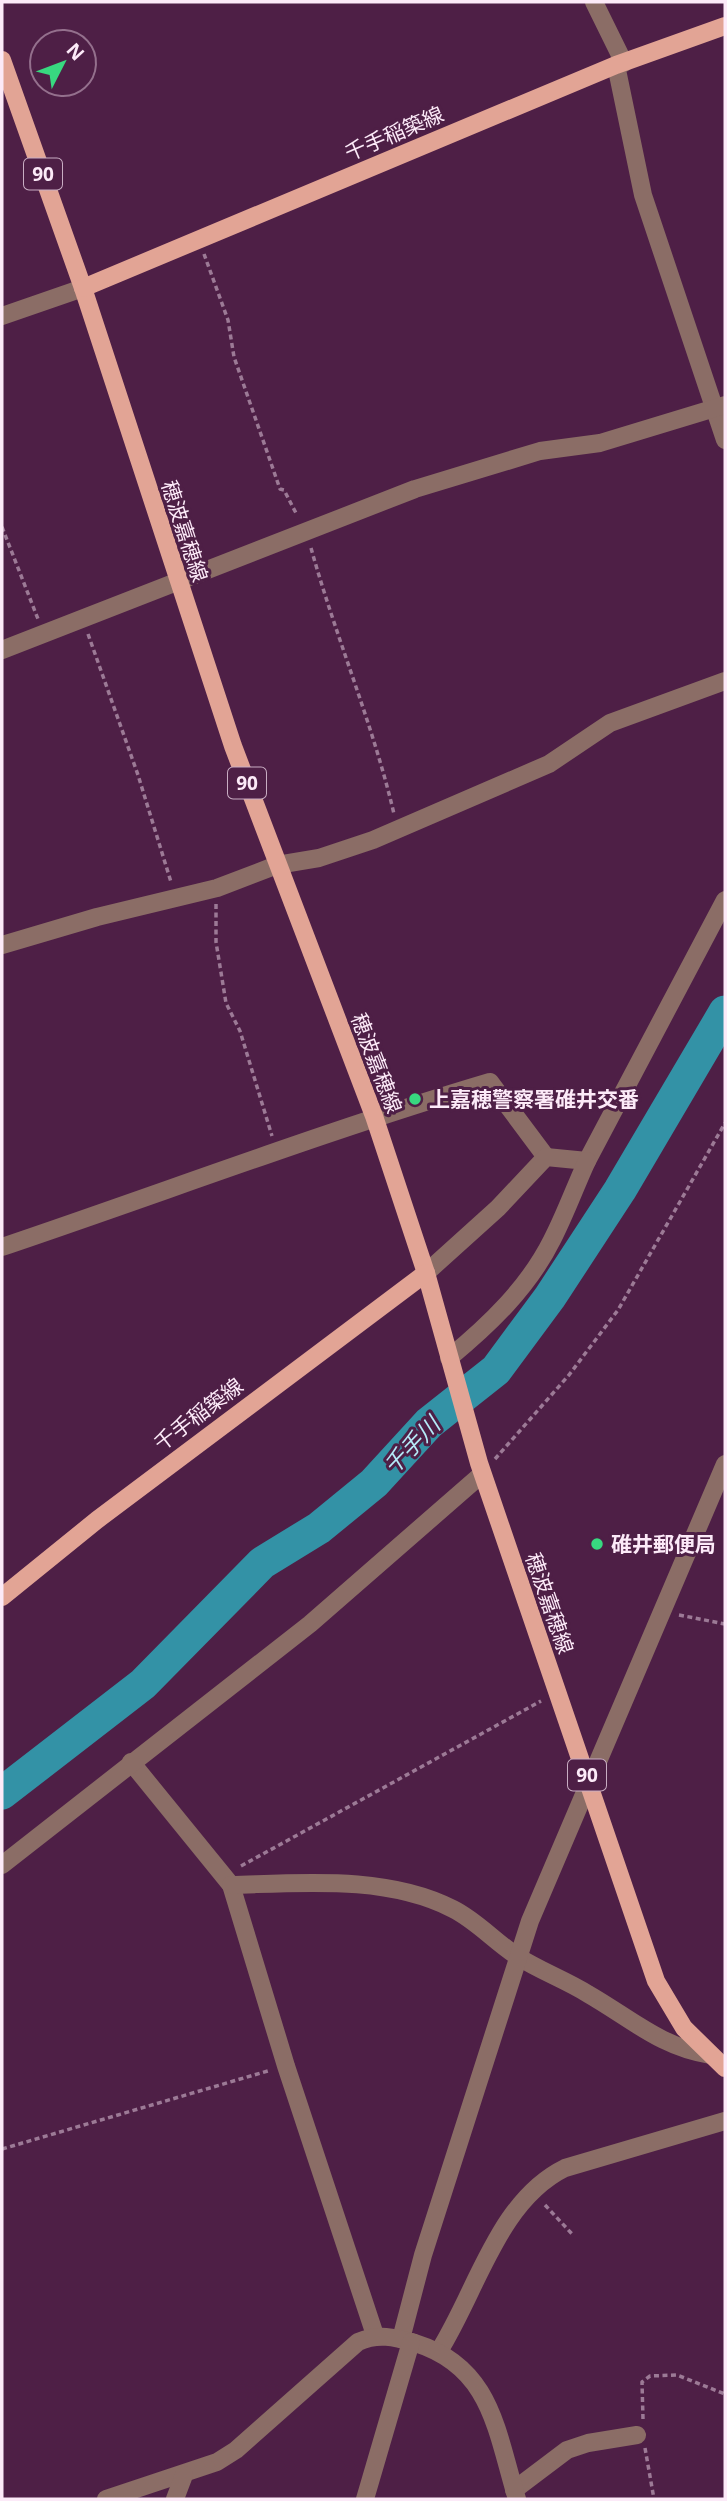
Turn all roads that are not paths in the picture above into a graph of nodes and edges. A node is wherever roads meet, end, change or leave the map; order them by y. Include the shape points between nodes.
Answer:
1 (594, 2) edge
2 (725, 26) edge
3 (2, 60) edge
4 (620, 64) junction
5 (83, 288) junction
6 (2, 316) edge
7 (720, 407) edge
8 (725, 440) edge
9 (177, 580) junction
10 (2, 650) edge
11 (725, 681) edge
12 (277, 865) junction
13 (725, 900) edge
14 (2, 944) edge
15 (374, 1116) junction
16 (546, 1157) junction
17 (587, 1161) junction
18 (2, 1247) edge
19 (426, 1273) junction
20 (450, 1362) junction
21 (725, 1464) edge
22 (480, 1468) junction
23 (2, 1597) edge
24 (131, 1762) junction
25 (589, 1782) junction
26 (2, 1865) edge
27 (228, 1881) junction
28 (518, 1957) junction
29 (711, 2055) junction
30 (725, 2068) edge
31 (725, 2121) edge
32 (375, 2335) junction
33 (406, 2341) junction
34 (439, 2351) junction
35 (637, 2435) road end
36 (184, 2475) junction
37 (516, 2495) edge
38 (106, 2499) edge
39 (175, 2499) edge
40 (365, 2499) edge

1 - 4 street
2 - 4 main road, 千手稲築線
3 - 5 main road, 穂波嘉穂線 / 90
4 - 5 main road, 千手稲築線
4 - 7 street via 643,195
5 - 6 street
5 - 9 main road, 穂波嘉穂線 / 90
7 - 8 street
7 - 9 street via 600,443 540,451 415,488
9 - 10 street
9 - 12 main road, 穂波嘉穂線 / 90
11 - 12 street via 610,723 550,764 397,830 320,858
12 - 14 street via 217,888
12 - 15 main road, 穂波嘉穂線 / 90
13 - 17 street
15 - 16 street via 490,1082
15 - 18 street
15 - 19 main road, 穂波嘉穂線 / 90
16 - 17 street
16 - 19 street
17 - 20 street via 551,1243 518,1291
19 - 20 main road, 穂波嘉穂線 / 90
19 - 23 main road, 千手稲築線 via 107,1512
20 - 22 main road, 穂波嘉穂線 / 90
21 - 25 street
22 - 24 street via 310,1624
22 - 25 main road, 穂波嘉穂線 / 90
24 - 26 street
24 - 27 street
25 - 28 street
25 - 29 main road, 穂波嘉穂線 / 90 via 656,1981 684,2028
27 - 28 street via 370,1887 417,1896 452,1909
27 - 32 street
28 - 29 street via 589,1994 662,2042
28 - 33 street via 423,2255
29 - 30 main road, 穂波嘉穂線 / 90
31 - 34 street via 545,2178 501,2233
32 - 33 street
32 - 36 street via 358,2342 236,2450
33 - 34 street
33 - 40 street
34 - 37 street via 467,2371 479,2387
35 - 37 street via 567,2450
36 - 38 street
36 - 39 street

